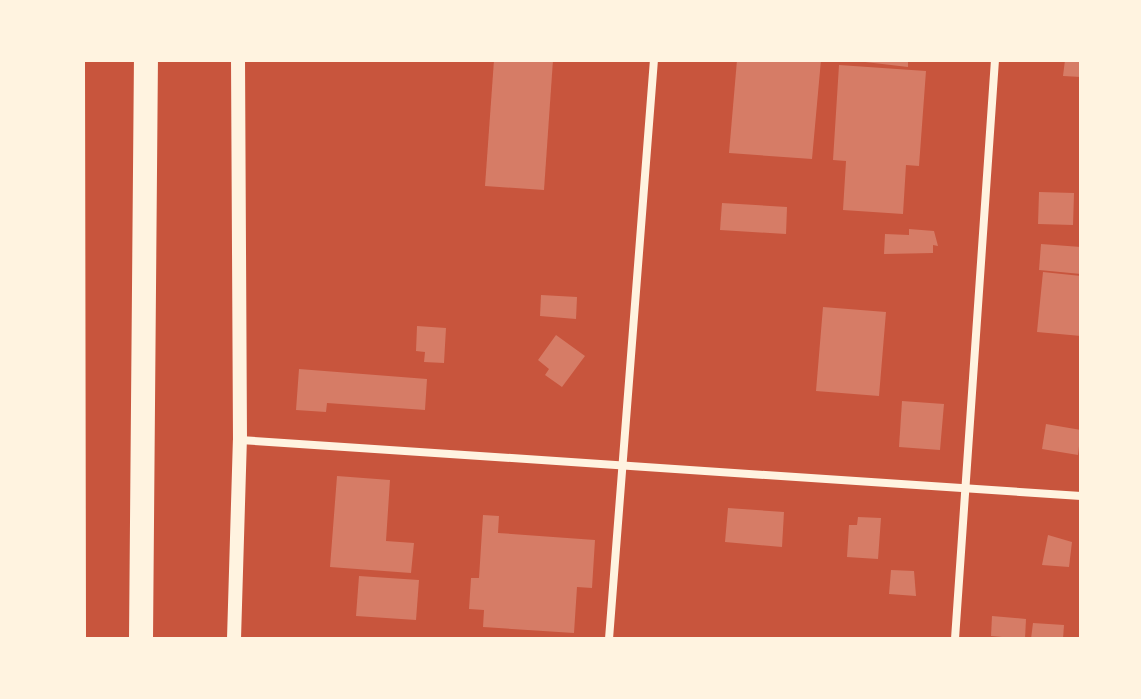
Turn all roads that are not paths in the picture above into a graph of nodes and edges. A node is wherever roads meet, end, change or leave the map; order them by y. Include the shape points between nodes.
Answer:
1 (73, 60) edge
2 (146, 60) edge
3 (238, 60) edge
4 (654, 60) edge
5 (995, 60) edge
6 (240, 440) junction
7 (619, 462) junction
8 (968, 488) junction
9 (1081, 496) edge
10 (74, 639) edge
11 (141, 639) edge
12 (234, 639) edge
13 (609, 639) edge
14 (955, 639) edge

1 - 10 highway
2 - 11 highway
3 - 6 street
4 - 7 street
5 - 8 street
6 - 7 street
6 - 12 street
7 - 8 street
7 - 13 street
8 - 9 street
8 - 14 street

